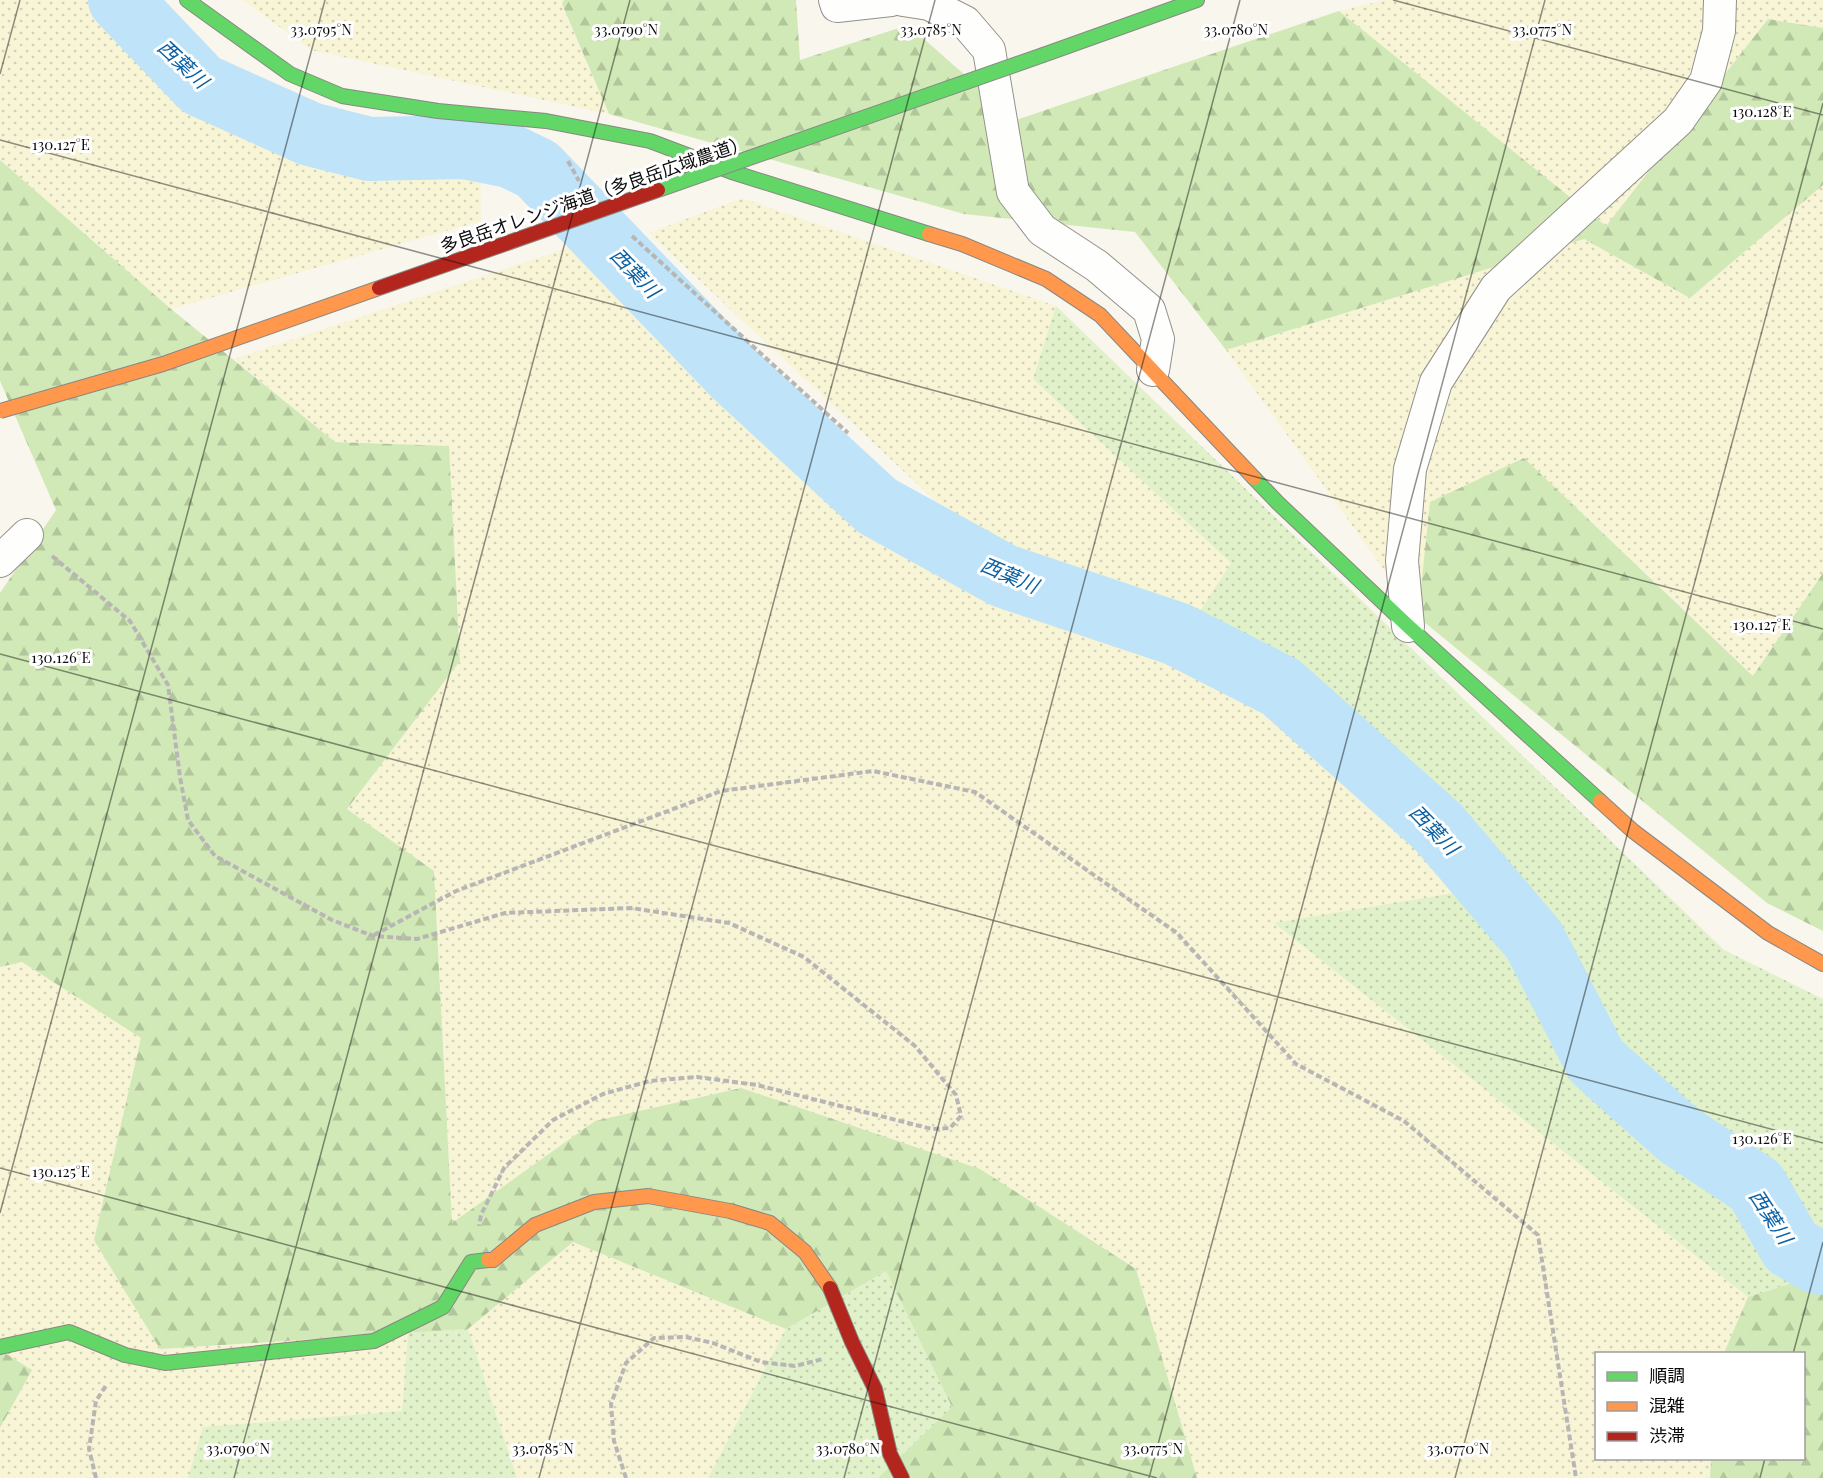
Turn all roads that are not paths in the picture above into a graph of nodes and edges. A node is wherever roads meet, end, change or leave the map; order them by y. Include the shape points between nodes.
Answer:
1 (187, 0) edge
2 (835, 0) edge
3 (891, 0) edge
4 (903, 0) edge
5 (1197, 0) edge
6 (1720, 0) edge
7 (1153, 370) junction
8 (0, 411) edge
9 (27, 535) road end
10 (0, 561) edge
11 (1408, 626) junction
12 (1823, 964) edge
13 (0, 1347) edge
14 (902, 1478) edge

1 - 7 street via 290,74 342,96 438,111 546,121 650,141 732,172 962,244 1046,279 1100,315
2 - 3 street via 837,6
4 - 7 street via 929,4 964,22 989,50 1013,192 1042,230 1097,266 1149,310 1158,339
5 - 8 street, 多良岳オレンジ海道（多良岳広域農道）, bridge via 163,364
6 - 11 street via 1719,31 1706,81 1678,121 1496,288 1436,381 1410,470 1402,561
7 - 11 street via 1278,503
9 - 10 street
11 - 12 street via 1633,831 1768,933
13 - 14 street via 69,1332 125,1355 165,1363 374,1341 443,1307 471,1262 493,1260 536,1225 594,1202 648,1196 730,1211 770,1223 805,1252 828,1282 875,1389 890,1454

